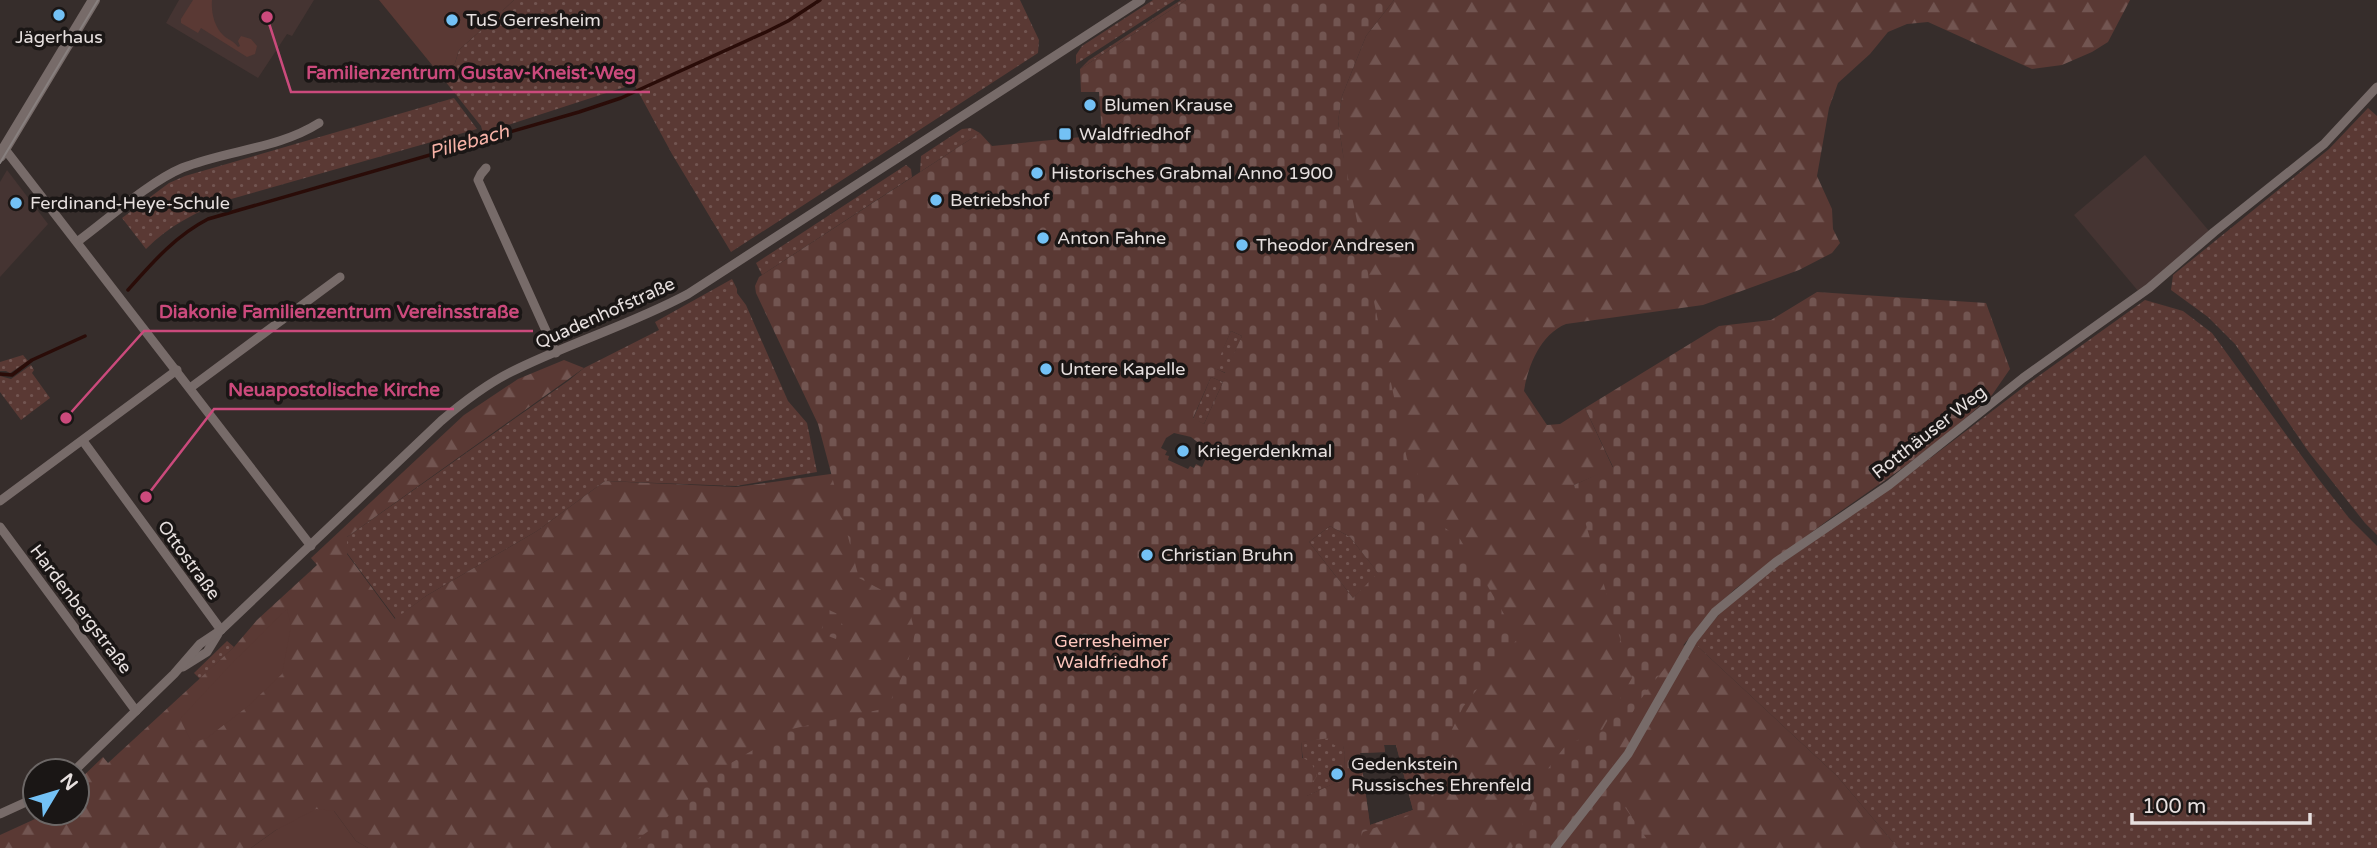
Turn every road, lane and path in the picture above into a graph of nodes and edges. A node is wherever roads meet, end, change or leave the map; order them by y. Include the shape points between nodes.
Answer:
1 (94, 0) edge
2 (1141, 0) edge
3 (2377, 87) edge
4 (319, 123) dead end
5 (2, 152) edge
6 (486, 168) dead end
7 (77, 242) junction
8 (340, 277) dead end
9 (556, 353) junction
10 (177, 370) junction
11 (190, 388) junction
12 (83, 441) junction
13 (0, 501) edge
14 (0, 527) edge
15 (311, 546) junction
16 (221, 630) junction
17 (136, 711) junction
18 (88, 757) edge
19 (21, 804) edge
20 (0, 814) edge
21 (1555, 848) edge

1 - 5 street
2 - 9 street, Quadenhofstraße via 699,288 652,314
3 - 21 street, Rotthäuser Weg via 2324,144 2149,288 2023,378 1889,485 1776,562 1715,612 1693,640 1628,754
4 - 7 street via 300,134 180,169
5 - 7 street
6 - 9 street via 478,180
7 - 10 street
8 - 11 street
9 - 15 street, Quadenhofstraße via 510,372 454,410
10 - 11 street
10 - 12 street
11 - 15 street
12 - 13 street
12 - 16 street, Ottostraße
14 - 17 street, Hardenbergstraße
15 - 16 street, Quadenhofstraße
16 - 17 street, Quadenhofstraße via 200,644
17 - 18 street, Quadenhofstraße
19 - 20 street

